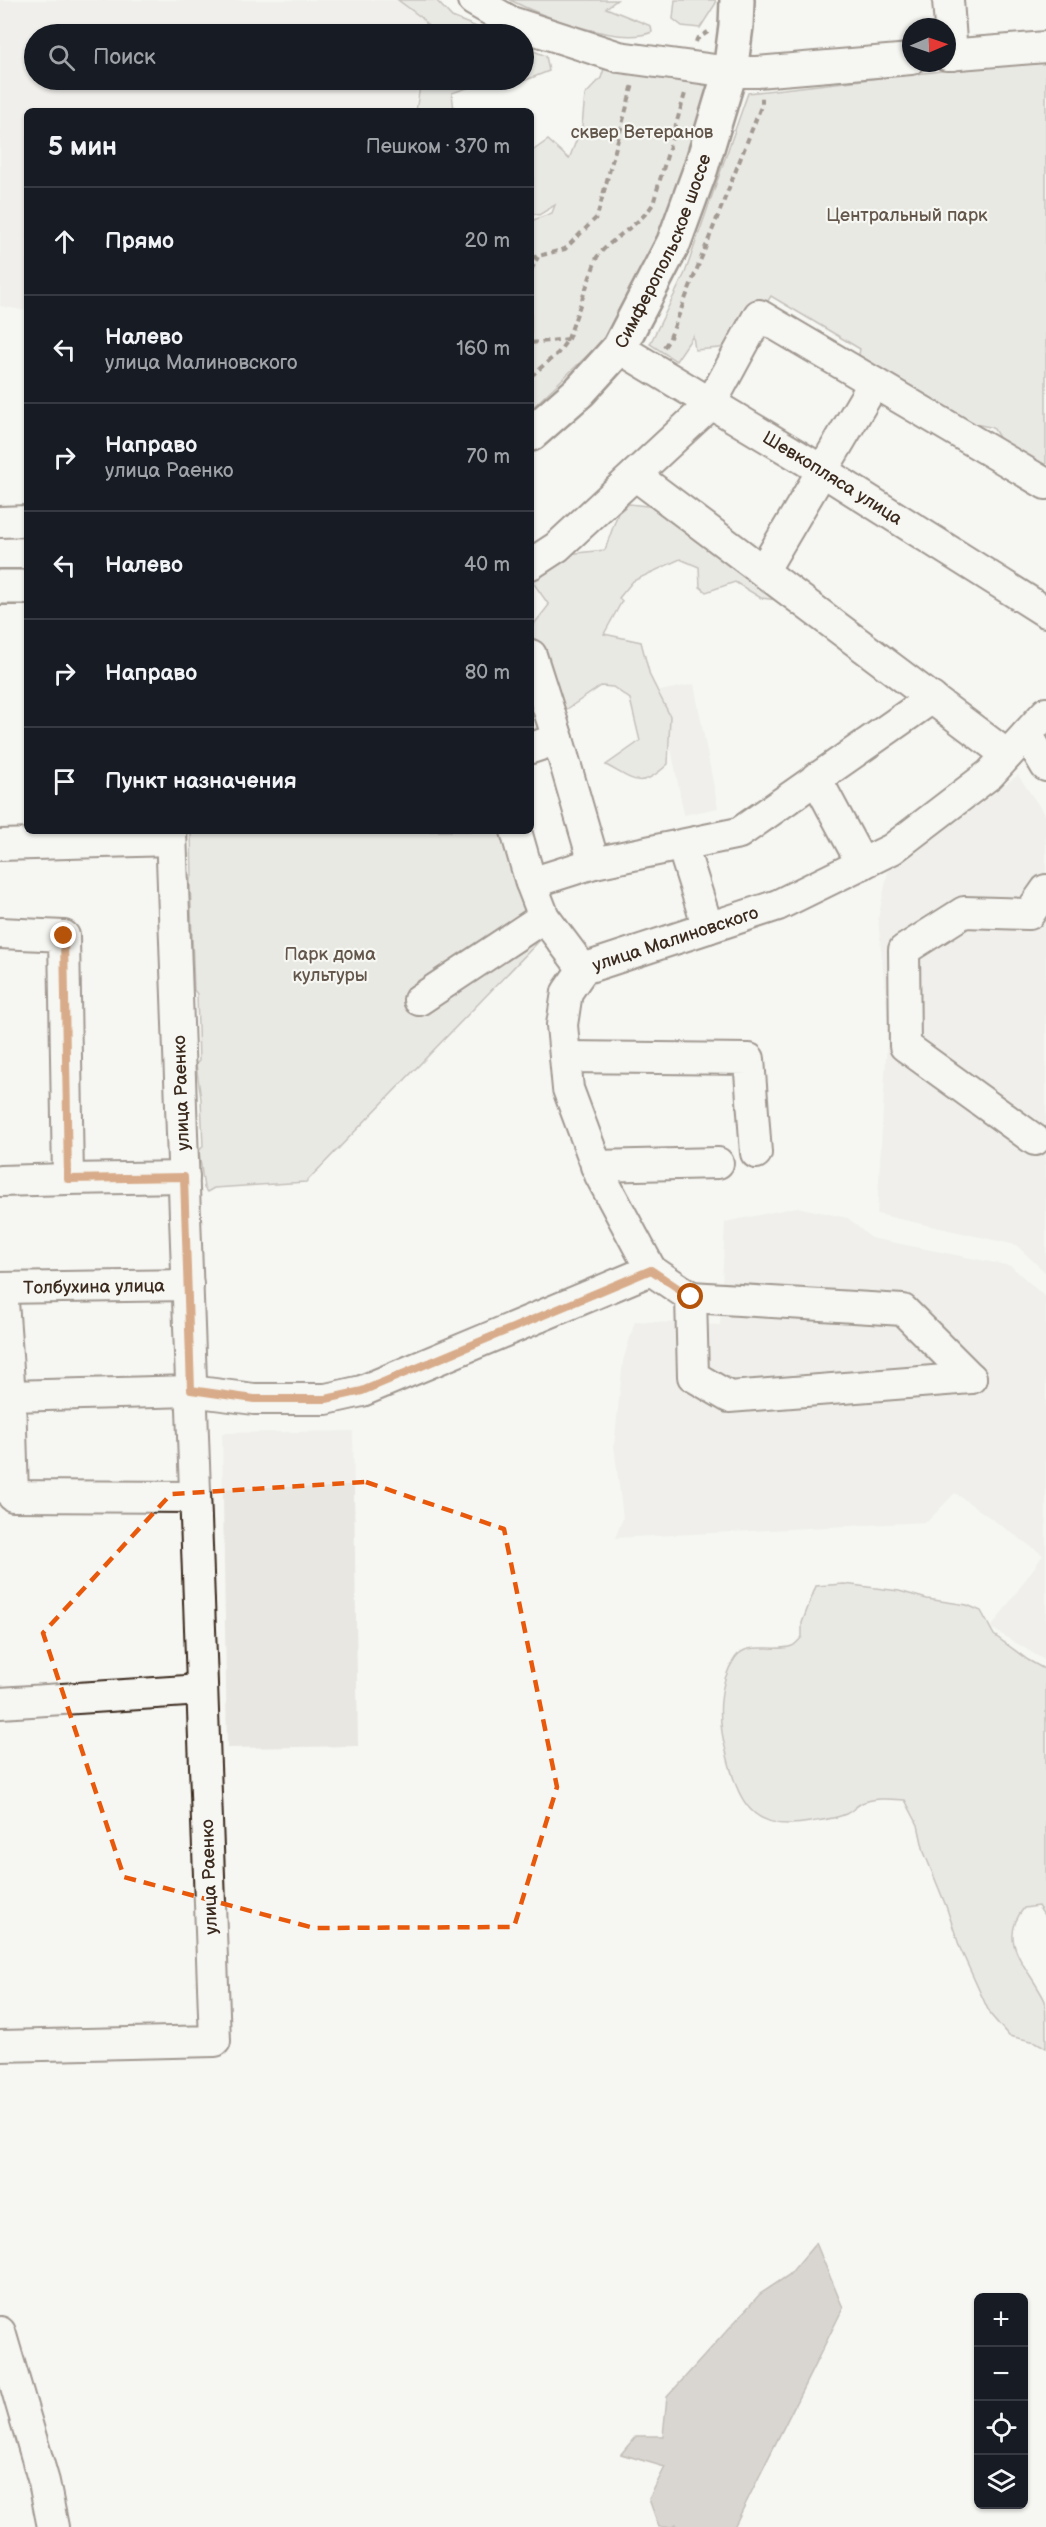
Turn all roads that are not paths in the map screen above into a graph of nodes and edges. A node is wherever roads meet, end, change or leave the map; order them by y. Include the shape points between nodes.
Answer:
1 (473, 0) edge
2 (737, 0) edge
3 (948, 0) edge
4 (948, 18) edge
5 (517, 24) edge
6 (534, 29) edge
7 (1046, 46) edge
8 (956, 54) edge
9 (902, 59) edge
10 (730, 72) junction
11 (619, 348) junction
12 (874, 383) junction
13 (710, 405) junction
14 (534, 431) edge
15 (824, 472) junction
16 (635, 475) junction
17 (1046, 484) edge
18 (24, 521) edge
19 (0, 522) edge
20 (534, 562) edge
21 (763, 571) junction
22 (0, 587) edge
23 (24, 587) edge
24 (1046, 612) edge
25 (534, 674) edge
26 (932, 698) junction
27 (1027, 734) edge
28 (545, 744) edge
29 (1046, 766) edge
30 (816, 778) junction
31 (517, 834) edge
32 (171, 835) edge
33 (0, 845) edge
34 (682, 845) junction
35 (594, 863) junction
36 (862, 864) junction
37 (531, 883) junction
38 (1046, 890) edge
39 (544, 917) junction
40 (708, 928) junction
41 (0, 933) edge
42 (584, 969) junction
43 (419, 999) dead end
44 (565, 1056) junction
45 (1035, 1140) dead end
46 (756, 1154) dead end
47 (718, 1163) dead end
48 (596, 1166) junction
49 (184, 1177) junction
50 (68, 1179) junction
51 (0, 1182) edge
52 (651, 1270) junction
53 (188, 1285) junction
54 (1, 1288) edge
55 (691, 1297) junction
56 (191, 1390) junction
57 (10, 1396) junction
58 (195, 1497) junction
59 (202, 1690) junction
60 (0, 1703) edge
61 (0, 2046) edge
62 (0, 2332) edge
63 (53, 2527) edge

1 - 5 street
2 - 10 main road, Симферопольское шоссе
3 - 4 street
6 - 10 street via 620,57
7 - 8 street
9 - 10 street
10 - 11 main road, Симферопольское шоссе via 674,242
11 - 13 street, Шевкопляса улица
11 - 14 main road, Симферопольское шоссе via 580,391
12 - 13 street via 759,315
12 - 15 street
12 - 17 street
13 - 15 street, Шевкопляса улица
13 - 16 street
15 - 21 street
15 - 24 street, Шевкопляса улица
16 - 20 street via 557,547
16 - 21 street
18 - 19 street
21 - 26 street
22 - 23 main road
25 - 28 street
26 - 27 street
26 - 30 street
27 - 29 street
27 - 36 street, улица Малиновского via 990,774 891,849
28 - 35 street
30 - 34 street via 739,833
30 - 36 street
31 - 37 street
32 - 33 street
32 - 49 street, улица Раенко
34 - 35 street
34 - 40 street
35 - 37 street
36 - 40 street, улица Малиновского via 778,905
37 - 39 street
38 - 45 street via 1029,914 964,912 904,950 905,1046
39 - 42 street
39 - 43 street
40 - 42 street, улица Малиновского
41 - 50 street via 64,936
42 - 44 street, улица Малиновского via 567,992 562,1025
44 - 46 street via 749,1059
44 - 48 street, улица Малиновского via 568,1089
47 - 48 street
48 - 52 street, улица Малиновского
49 - 50 street
49 - 53 street, улица Раенко
50 - 51 street
52 - 55 street
52 - 56 street via 362,1391 326,1399 254,1399
53 - 54 street, Толбухина улица
53 - 56 street, улица Раенко
54 - 57 street
55 - 55 street via 693,1376 729,1397 971,1378 903,1310
56 - 57 street
56 - 58 street, улица Раенко
57 - 58 street via 13,1496
58 - 59 street, улица Раенко
59 - 60 street
59 - 61 street, улица Раенко via 215,2041
62 - 63 street via 44,2482

